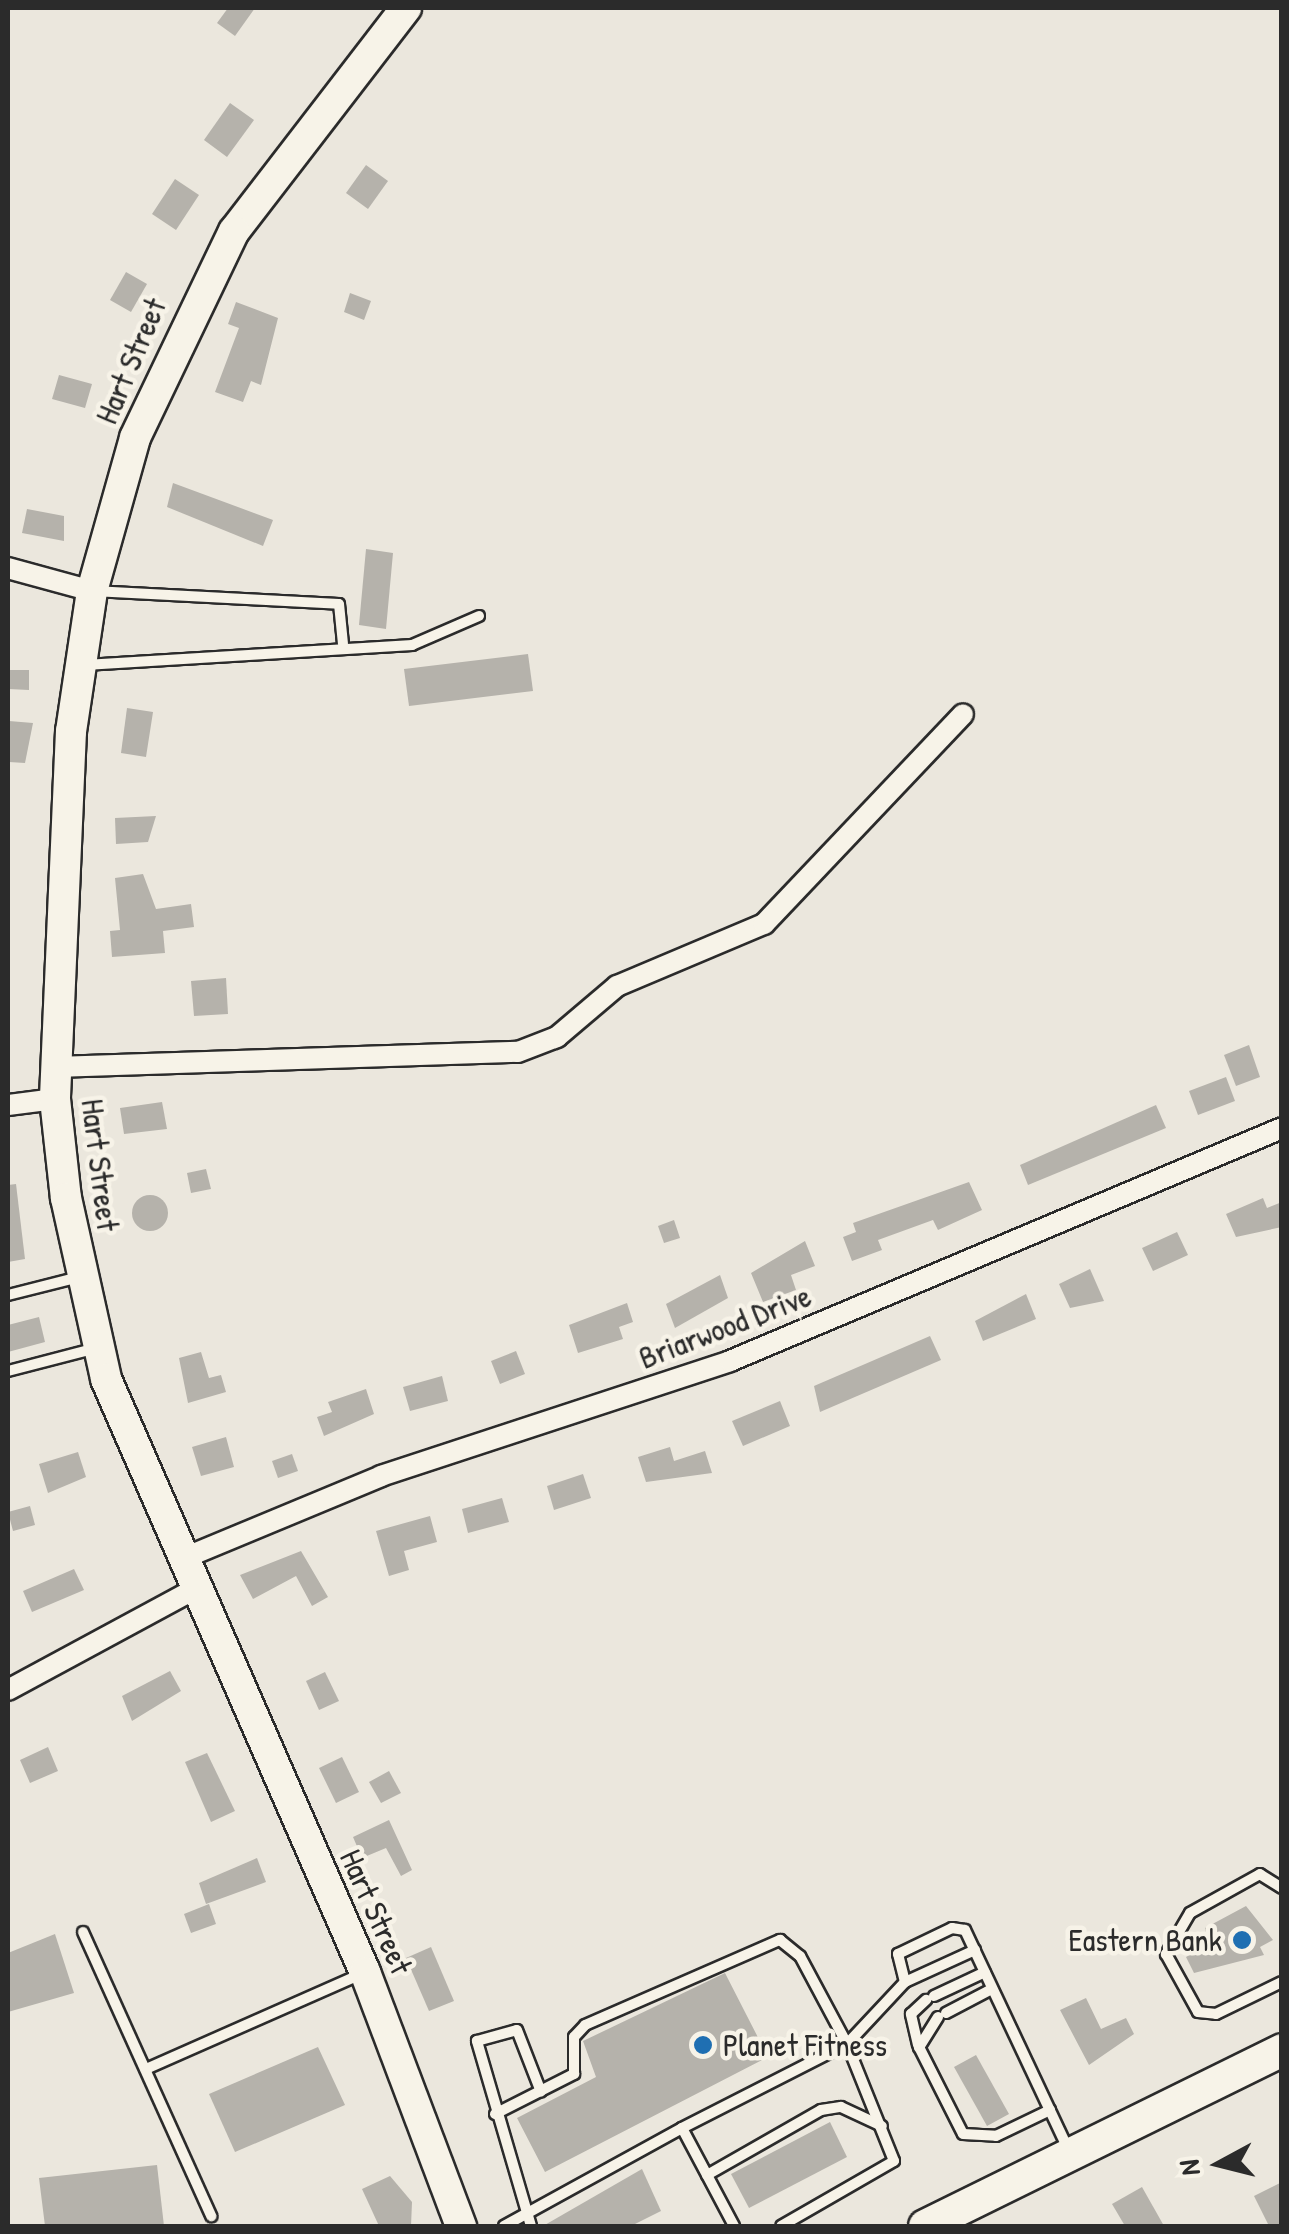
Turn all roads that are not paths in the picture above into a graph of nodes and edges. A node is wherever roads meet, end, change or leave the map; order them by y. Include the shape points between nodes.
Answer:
1 (406, 8) edge
2 (8, 568) edge
3 (92, 591) junction
4 (479, 616) dead end
5 (343, 644) junction
6 (79, 665) junction
7 (963, 714) dead end
8 (55, 1067) junction
9 (55, 1100) junction
10 (8, 1105) edge
11 (1282, 1128) edge
12 (81, 1277) junction
13 (8, 1294) edge
14 (98, 1348) junction
15 (8, 1371) edge
16 (182, 1559) junction
17 (195, 1589) junction
18 (8, 1690) edge
19 (1282, 1888) edge
20 (84, 1932) dead end
21 (974, 1950) junction
22 (365, 1972) junction
23 (985, 1972) junction
24 (905, 1982) junction
25 (1282, 1982) edge
26 (992, 1989) junction
27 (847, 2044) junction
28 (919, 2047) junction
29 (1282, 2050) edge
30 (146, 2069) junction
31 (541, 2092) junction
32 (1050, 2110) junction
33 (495, 2114) junction
34 (883, 2126) junction
35 (682, 2128) junction
36 (1070, 2153) junction
37 (707, 2176) junction
38 (528, 2212) junction
39 (210, 2216) dead end
40 (460, 2226) edge
41 (504, 2226) edge
42 (532, 2226) edge
43 (734, 2226) edge
44 (781, 2226) edge
45 (926, 2226) edge

1 - 3 street, Hart Street via 284,159 204,282 134,438
2 - 3 street
3 - 5 lane via 339,604
3 - 6 street, Hart Street
4 - 5 lane via 412,645
5 - 6 lane
6 - 8 street, Hart Street
7 - 8 street via 764,924 617,986 557,1037 518,1052
8 - 9 street, Hart Street
9 - 10 street
9 - 12 street, Hart Street
11 - 16 street, Briarwood Drive via 730,1361 382,1476
12 - 13 lane
12 - 14 street, Hart Street
14 - 15 lane
14 - 16 street, Hart Street
16 - 17 street, Hart Street
17 - 18 street
17 - 22 street, Hart Street
19 - 25 lane via 1260,1874 1190,1913 1166,1954 1198,2012 1216,2014
20 - 30 lane
21 - 23 lane
21 - 24 lane
21 - 24 lane via 965,1930 952,1928 898,1954
22 - 30 lane
22 - 40 street, Hart Street
23 - 26 lane
23 - 28 lane via 930,1998 910,2025
24 - 27 lane
26 - 28 lane via 942,2014
26 - 32 lane
27 - 31 lane via 800,1956 780,1940 765,1942 585,2026 574,2036 574,2074
27 - 34 lane
27 - 35 lane
28 - 32 lane via 962,2134 996,2136
29 - 36 main road
30 - 39 lane
31 - 33 lane
31 - 33 lane via 517,2030 477,2042
32 - 36 lane
33 - 38 lane
34 - 37 lane via 842,2107 821,2110
34 - 44 lane via 890,2169
35 - 37 lane
35 - 38 lane
36 - 45 main road
37 - 43 lane
38 - 41 lane
38 - 42 lane

